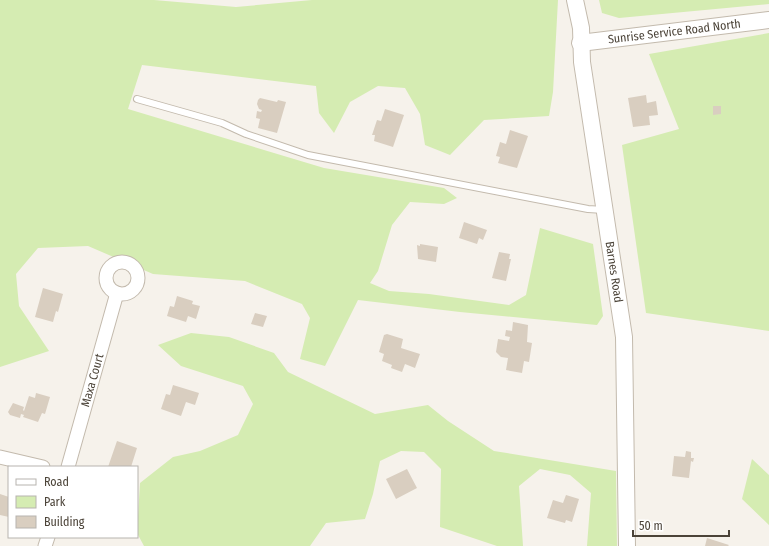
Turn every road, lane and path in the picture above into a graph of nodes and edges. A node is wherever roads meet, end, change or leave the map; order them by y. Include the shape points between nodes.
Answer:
1 (575, 0) edge
2 (769, 20) edge
3 (580, 43) junction
4 (137, 99) dead end
5 (604, 210) junction
6 (117, 294) dead end
7 (0, 457) edge
8 (39, 466) edge
9 (68, 466) edge
10 (627, 546) edge

1 - 3 street, Barnes Road via 581,28
2 - 3 street, Sunrise Service Road North
3 - 5 street, Barnes Road
4 - 5 lane via 222,123 308,155
5 - 10 street, Barnes Road via 624,337
6 - 9 street, Maxa Court
7 - 8 street

